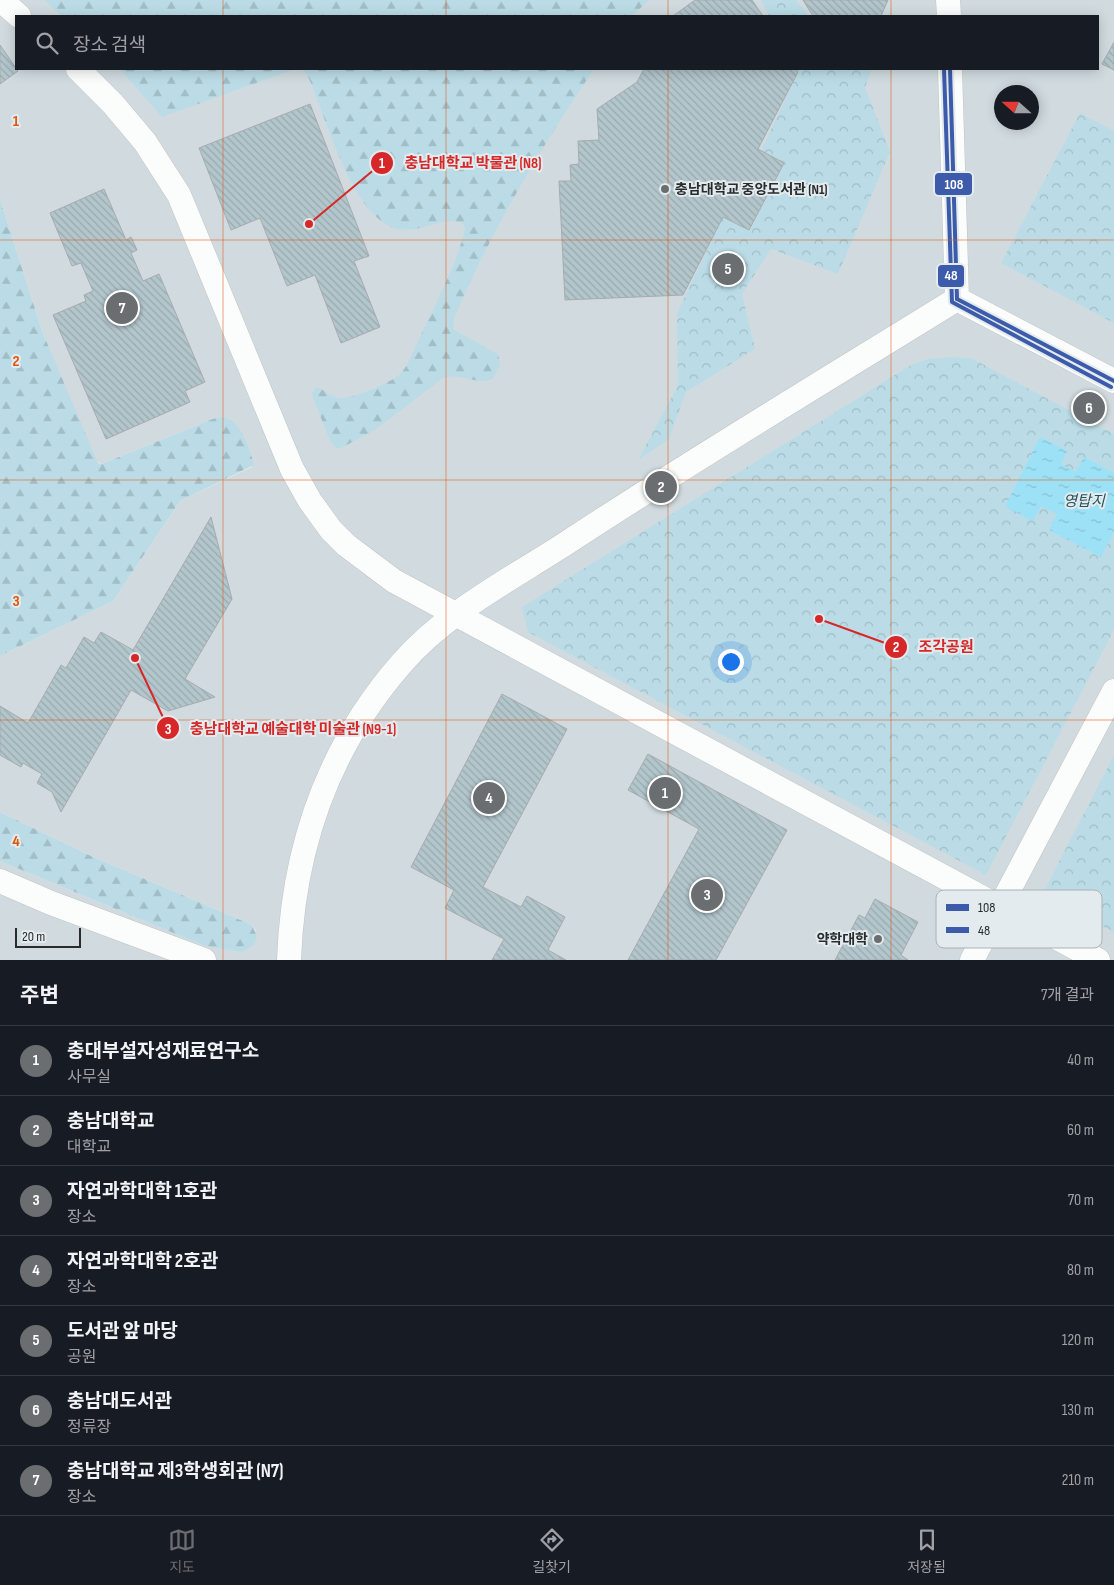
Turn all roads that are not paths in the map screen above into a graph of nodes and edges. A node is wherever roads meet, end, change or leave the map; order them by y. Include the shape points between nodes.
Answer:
1 (1, 0) edge
2 (948, 0) edge
3 (18, 15) edge
4 (949, 15) edge
5 (79, 70) edge
6 (950, 70) edge
7 (957, 299) junction
8 (1114, 381) edge
9 (458, 614) junction
10 (1114, 691) edge
11 (0, 881) edge
12 (970, 890) edge
13 (1008, 890) edge
14 (978, 948) edge
15 (1076, 948) edge
16 (204, 960) edge
17 (289, 960) edge
18 (972, 960) edge
19 (1098, 960) edge

1 - 3 street
2 - 4 street
5 - 9 street via 145,142 178,195 292,469 319,515 346,545 378,571
6 - 7 street
7 - 8 street
7 - 9 street via 617,510
9 - 12 street
9 - 17 street via 420,644 384,686 354,729 323,788 301,859
10 - 13 street
11 - 16 street
14 - 18 street
15 - 19 street

